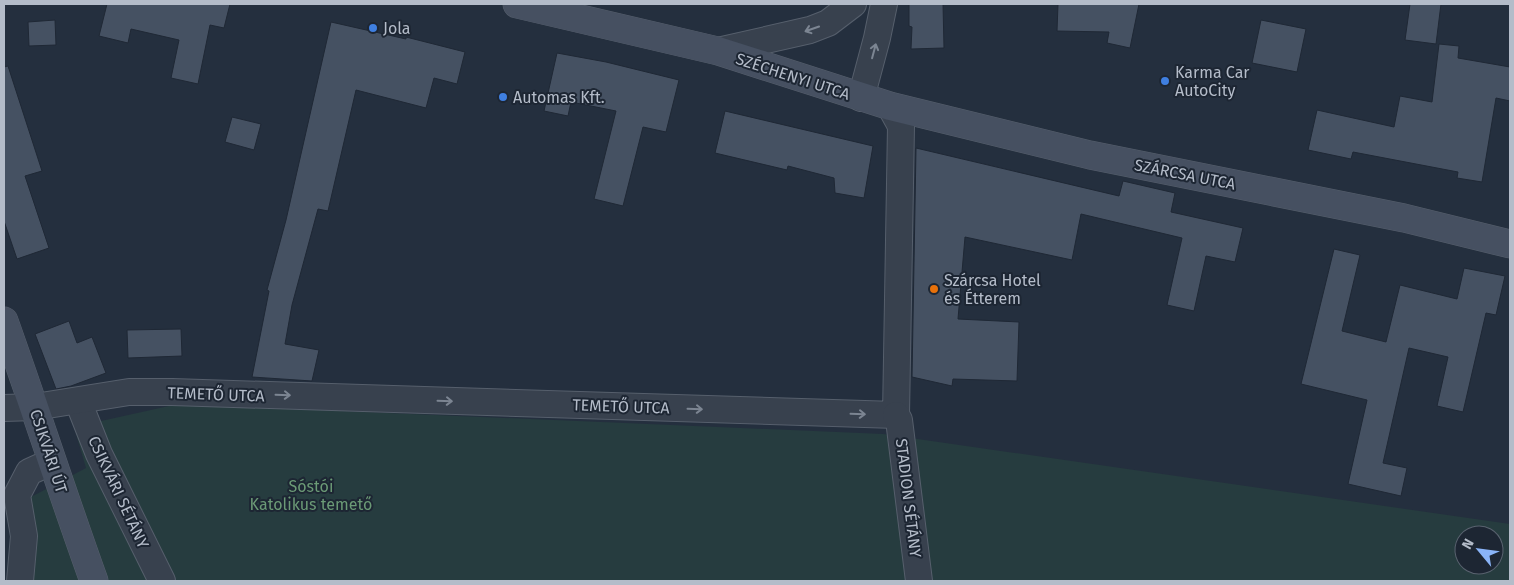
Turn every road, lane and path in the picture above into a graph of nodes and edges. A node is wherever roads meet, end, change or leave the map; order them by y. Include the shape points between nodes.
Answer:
1 (517, 4) edge
2 (853, 4) edge
3 (884, 4) edge
4 (718, 51) junction
5 (861, 98) junction
6 (890, 106) junction
7 (1510, 244) edge
8 (4, 321) edge
9 (78, 401) junction
10 (35, 407) junction
11 (4, 408) edge
12 (896, 415) junction
13 (51, 462) junction
14 (20, 581) edge
15 (94, 581) edge
16 (162, 581) edge
17 (919, 581) edge

1 - 4 main road, SZÉCHENYI UTCA
2 -> 4 street, SZÉCHENYI UTCA via 828,23 810,30
5 -> 3 street, SZÉCHENYI UTCA
4 - 5 main road, SZÉCHENYI UTCA
5 - 6 main road, SZÁRCSA UTCA
6 - 7 main road, SZÁRCSA UTCA via 1090,155 1404,218
6 - 12 street via 901,126
8 - 10 main road, CSIKVÁRI ÚT
9 - 10 street, TEMETŐ UTCA
9 -> 12 street, TEMETŐ UTCA via 129,392 172,392
9 - 16 street, CSIKVÁRI SÉTÁNY via 99,454
10 - 11 street, TEMETŐ UTCA
10 - 13 main road, CSIKVÁRI ÚT
12 - 17 street, STADION SÉTÁNY
13 - 14 street via 30,472 17,495 24,536
13 - 15 main road, CSIKVÁRI ÚT

